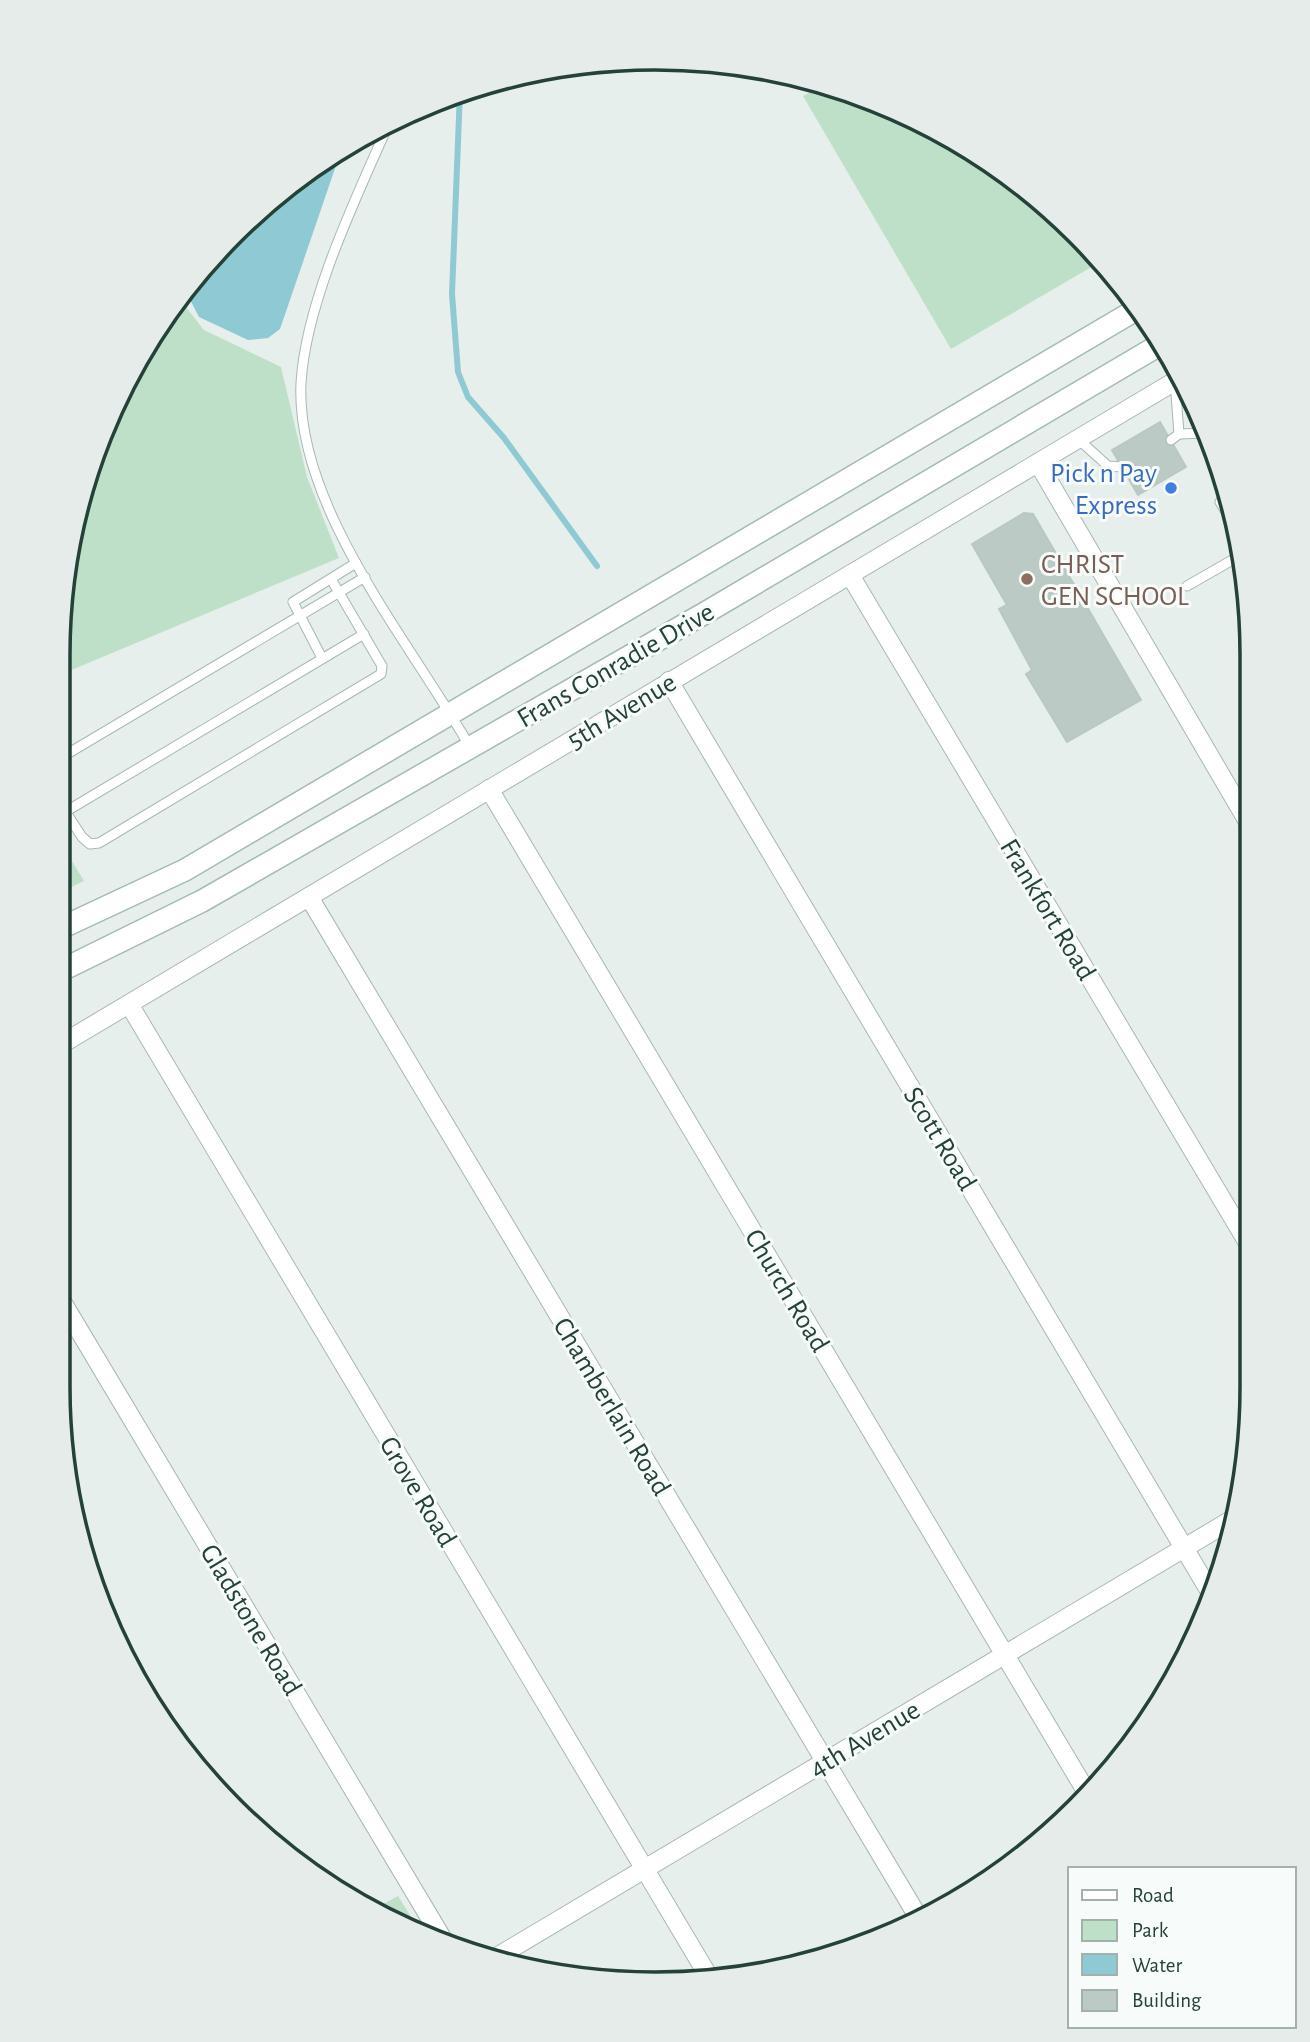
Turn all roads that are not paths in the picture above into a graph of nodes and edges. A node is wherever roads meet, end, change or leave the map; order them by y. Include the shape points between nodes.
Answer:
1 (382, 137) edge
2 (1129, 314) edge
3 (1153, 349) edge
4 (1173, 383) edge
5 (1178, 392) edge
6 (1196, 434) edge
7 (1077, 439) junction
8 (1038, 463) junction
9 (1122, 467) dead end
10 (1232, 560) edge
11 (356, 563) junction
12 (850, 575) junction
13 (365, 577) junction
14 (331, 579) junction
15 (1187, 586) dead end
16 (340, 592) junction
17 (299, 614) junction
18 (364, 634) junction
19 (322, 658) junction
20 (669, 681) junction
21 (451, 715) junction
22 (470, 747) junction
23 (70, 752) edge
24 (489, 789) junction
25 (70, 804) edge
26 (1240, 808) edge
27 (70, 819) edge
28 (309, 897) junction
29 (70, 924) edge
30 (70, 966) edge
31 (129, 1004) junction
32 (70, 1039) edge
33 (1240, 1230) edge
34 (70, 1315) edge
35 (1223, 1525) edge
36 (1185, 1548) junction
37 (1206, 1584) edge
38 (1005, 1655) junction
39 (825, 1761) junction
40 (1083, 1786) edge
41 (644, 1869) junction
42 (915, 1912) edge
43 (437, 1929) edge
44 (505, 1952) edge
45 (705, 1970) edge

1 - 11 lane via 310,321 301,383 304,428 315,475
2 - 21 main road, Frans Conradie Drive
3 - 22 main road, Frans Conradie Drive
4 - 7 street, 5th Avenue
5 - 6 lane via 1175,437
7 - 8 street, 5th Avenue
7 - 9 lane via 1108,467
8 - 12 street, 5th Avenue
8 - 26 street
10 - 15 lane
11 - 13 lane
11 - 14 lane
12 - 20 street, 5th Avenue
12 - 33 street, Frankfort Road
13 - 16 lane
13 - 21 lane
14 - 16 lane
14 - 17 lane via 293,602
16 - 17 lane
16 - 18 lane
17 - 19 lane
17 - 23 lane
18 - 19 lane
18 - 27 lane via 382,666 381,674 99,843 90,844
19 - 25 lane
20 - 24 street, 5th Avenue
20 - 36 street, Scott Road
21 - 22 lane
21 - 29 main road, Frans Conradie Drive via 185,870
22 - 30 main road, Frans Conradie Drive via 202,901
24 - 28 street, 5th Avenue
24 - 38 street, Church Road
28 - 31 street, 5th Avenue
28 - 39 street, Chamberlain Road
31 - 32 street, 5th Avenue
31 - 41 street, Grove Road
34 - 43 street, Gladstone Road
35 - 36 street, 4th Avenue
36 - 37 street, Scott Road
36 - 38 street, 4th Avenue
38 - 39 street, 4th Avenue
38 - 40 street, Church Road
39 - 41 street, 4th Avenue
39 - 42 street, Chamberlain Road
41 - 44 street, 4th Avenue
41 - 45 street, Grove Road

